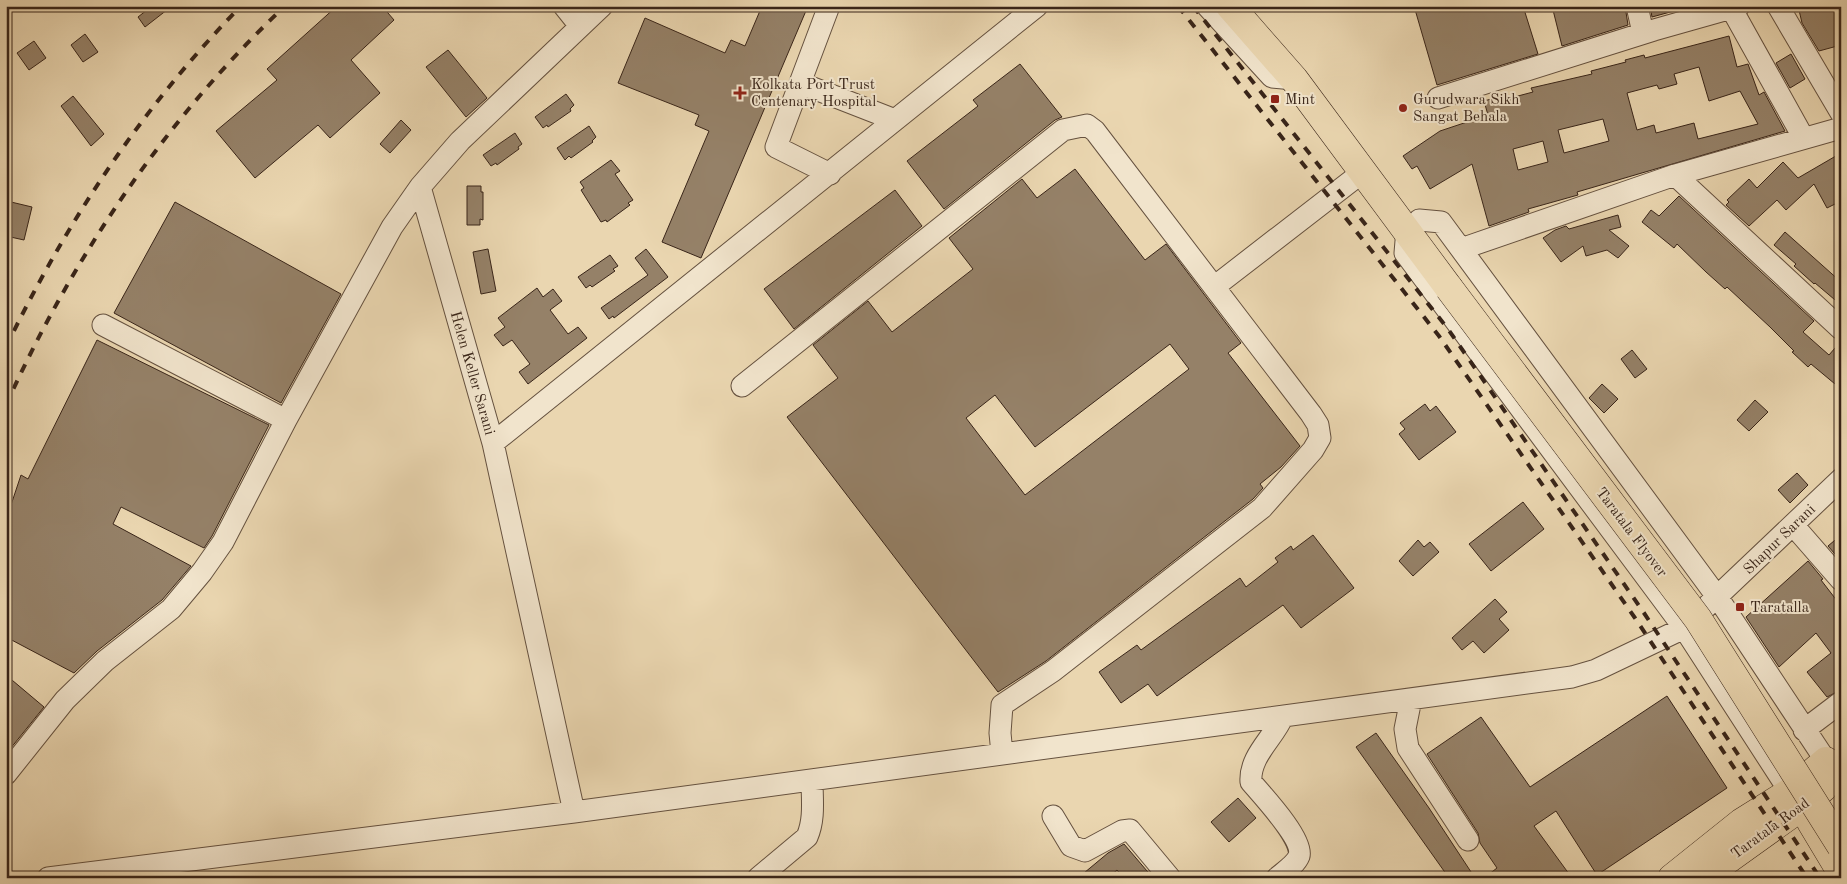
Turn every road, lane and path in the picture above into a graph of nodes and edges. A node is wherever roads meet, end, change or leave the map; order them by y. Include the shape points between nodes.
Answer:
1 (564, 6) edge
2 (602, 6) edge
3 (830, 6) edge
4 (1037, 6) edge
5 (1207, 6) edge
6 (1637, 6) edge
7 (1778, 6) edge
8 (1239, 7) edge
9 (1733, 7) edge
10 (580, 26) junction
11 (1643, 33) junction
12 (1294, 79) junction
13 (800, 83) junction
14 (1438, 98) dead end
15 (1841, 113) edge
16 (895, 120) junction
17 (1841, 128) edge
18 (1803, 137) junction
19 (1364, 171) junction
20 (830, 174) junction
21 (1675, 175) junction
22 (420, 187) junction
23 (1413, 224) junction
24 (1461, 249) junction
25 (1460, 287) junction
26 (1214, 288) junction
27 (103, 325) dead end
28 (1841, 329) edge
29 (742, 386) dead end
30 (286, 420) junction
31 (493, 443) junction
32 (1841, 479) edge
33 (1794, 526) junction
34 (1841, 580) edge
35 (1718, 598) junction
36 (1684, 628) junction
37 (1410, 699) junction
38 (1841, 702) edge
39 (1283, 716) junction
40 (1804, 730) junction
41 (1002, 754) junction
42 (6, 774) edge
43 (1836, 779) edge
44 (812, 780) junction
45 (574, 812) junction
46 (1804, 813) junction
47 (1841, 815) edge
48 (1053, 816) dead end
49 (1468, 840) dead end
50 (1841, 846) edge
51 (180, 870) edge
52 (1841, 872) edge
53 (103, 874) edge
54 (48, 878) edge
55 (758, 878) edge
56 (1170, 878) edge
57 (1277, 878) edge
58 (1672, 878) edge
59 (1702, 878) edge

1 - 10 street
2 - 10 street
3 - 13 street
4 - 16 street
5 - 12 street via 1272,76
6 - 11 street
7 - 15 street
8 - 12 main road
8 - 23 main road via 1312,80
9 - 11 street
9 - 18 street
10 - 22 street via 460,141
11 - 14 street
12 - 19 main road
13 - 16 street
13 - 20 street via 776,148
16 - 20 street
17 - 18 street
18 - 21 street
19 - 23 main road
19 - 26 street
20 - 31 street
21 - 24 street
21 - 28 street
22 - 30 street via 392,227
22 - 31 street, Helen Keller Sarani
23 - 24 street via 1441,222
23 - 25 main road, Taratala Flyover
23 - 36 street via 1405,254
24 - 35 street
25 - 47 main road, Taratala Flyover via 1714,618
25 - 50 main road, Taratala Flyover, bridge via 1698,619
26 - 29 street via 1094,131 1087,126 1077,126 1063,130
26 - 41 street via 1311,414 1318,425 1320,438 1262,508 1053,671 1002,705
27 - 30 street
30 - 42 street via 242,509 202,572 171,609 105,661 65,700
31 - 45 street, Helen Keller Sarani
32 - 33 street, Shapur Sarani
33 - 34 street
33 - 35 street, Shapur Sarani
35 - 36 street, Shapur Sarani
35 - 40 street
36 - 37 street, Shapur Sarani via 1596,670 1572,677
36 - 46 street
37 - 39 street, Shapur Sarani
37 - 49 street via 1405,729 1408,748
38 - 40 street
39 - 41 street, Shapur Sarani
39 - 57 street via 1250,772 1251,782 1300,848 1298,858
40 - 43 street
41 - 44 street, Shapur Sarani
43 - 46 main road
43 - 46 main road
44 - 45 street, Shapur Sarani
44 - 55 street via 811,828 807,837
45 - 51 street, Shapur Sarani
46 - 47 main road
46 - 52 main road
46 - 58 main road via 1742,822
46 - 59 main road, Taratala Road
48 - 56 street via 1071,846 1085,851 1130,830
51 - 53 street, Shapur Sarani
53 - 54 street, Shapur Sarani

